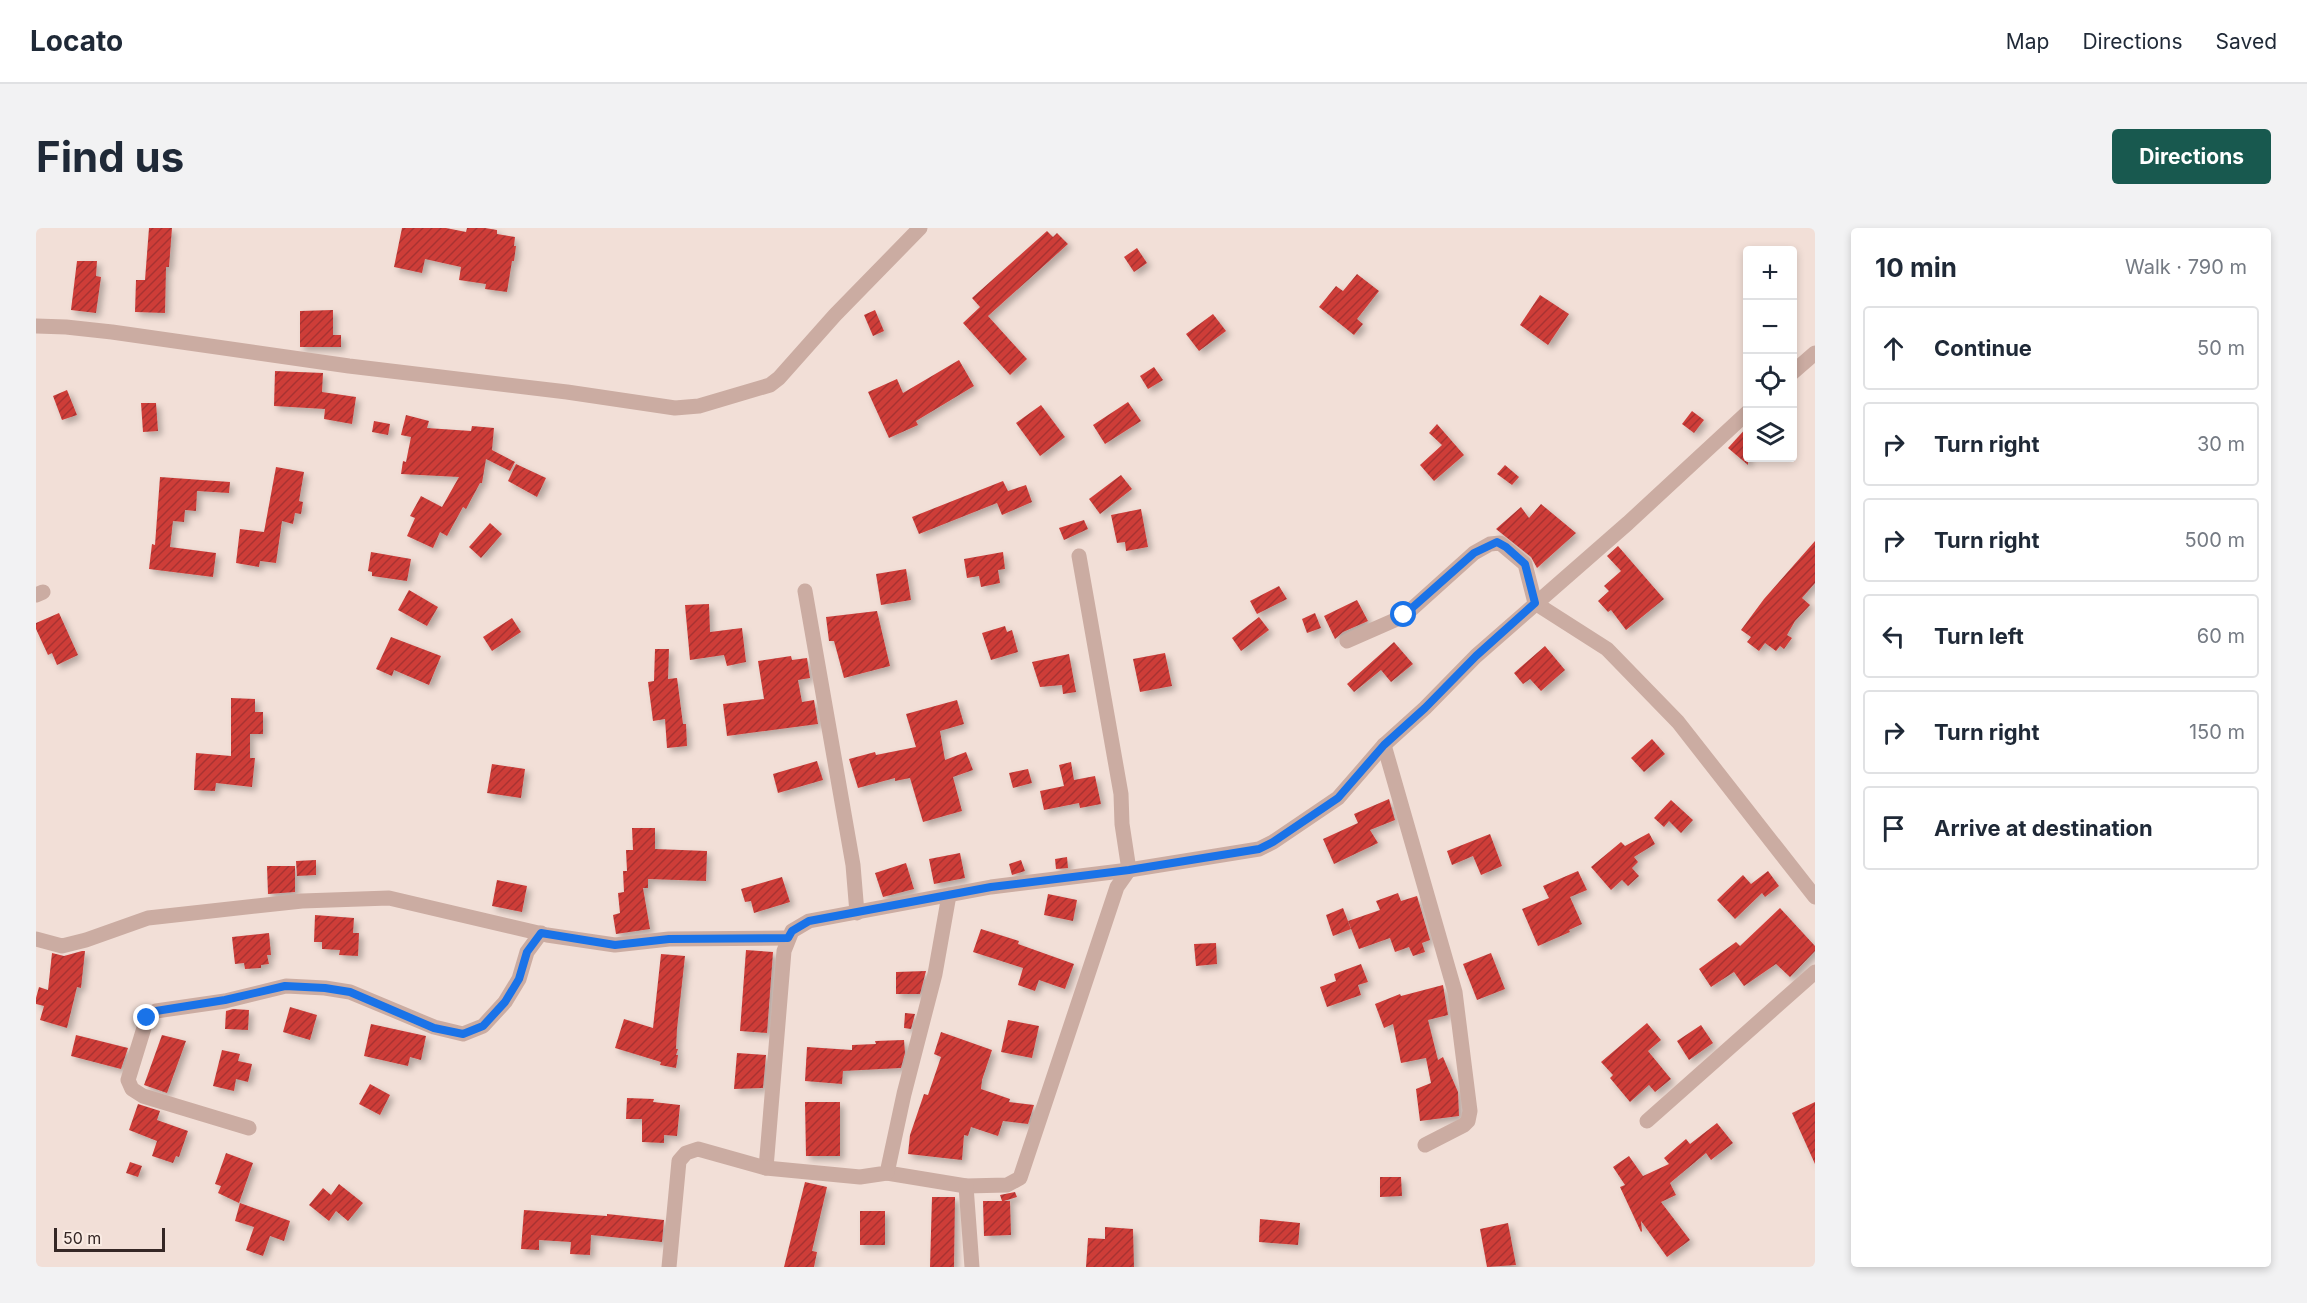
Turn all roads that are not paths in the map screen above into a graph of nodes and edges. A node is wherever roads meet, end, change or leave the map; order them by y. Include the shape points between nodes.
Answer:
1 (920, 228) edge
2 (36, 326) edge
3 (1815, 353) edge
4 (1797, 369) edge
5 (1743, 417) edge
6 (1079, 556) dead end
7 (805, 591) dead end
8 (1535, 603) junction
9 (1347, 641) dead end
10 (1384, 745) junction
11 (1129, 870) junction
12 (950, 895) junction
13 (1815, 897) edge
14 (857, 913) junction
15 (541, 933) junction
16 (788, 938) junction
17 (36, 939) edge
18 (1815, 972) edge
19 (1647, 1121) dead end
20 (249, 1128) dead end
21 (1425, 1145) dead end
22 (766, 1168) junction
23 (887, 1173) junction
24 (966, 1186) junction
25 (669, 1267) edge
26 (972, 1267) edge

1 - 2 street via 779,378 770,385 689,408 112,332
3 - 4 street
5 - 8 street
6 - 11 street via 1121,794
7 - 14 street via 853,864
8 - 9 street via 1525,564 1495,543 1474,553 1404,615
8 - 10 street
8 - 13 street via 1607,649 1678,722
10 - 11 street via 1338,798 1259,849
10 - 21 street via 1455,992 1470,1111 1464,1125
11 - 12 street
11 - 24 street via 1117,887 1020,1178 1007,1185
12 - 14 street
12 - 23 street
14 - 16 street via 809,921
15 - 16 street via 615,945 669,939
15 - 17 street via 389,897 148,918 62,946
15 - 20 street via 527,952 519,979 505,1002 483,1026 463,1034 434,1028 350,992 285,986 156,1011 147,1018 128,1080 132,1089 143,1096
16 - 22 street
18 - 19 street
22 - 23 street via 860,1177
22 - 25 street via 698,1149 681,1156
23 - 24 street
24 - 26 street

